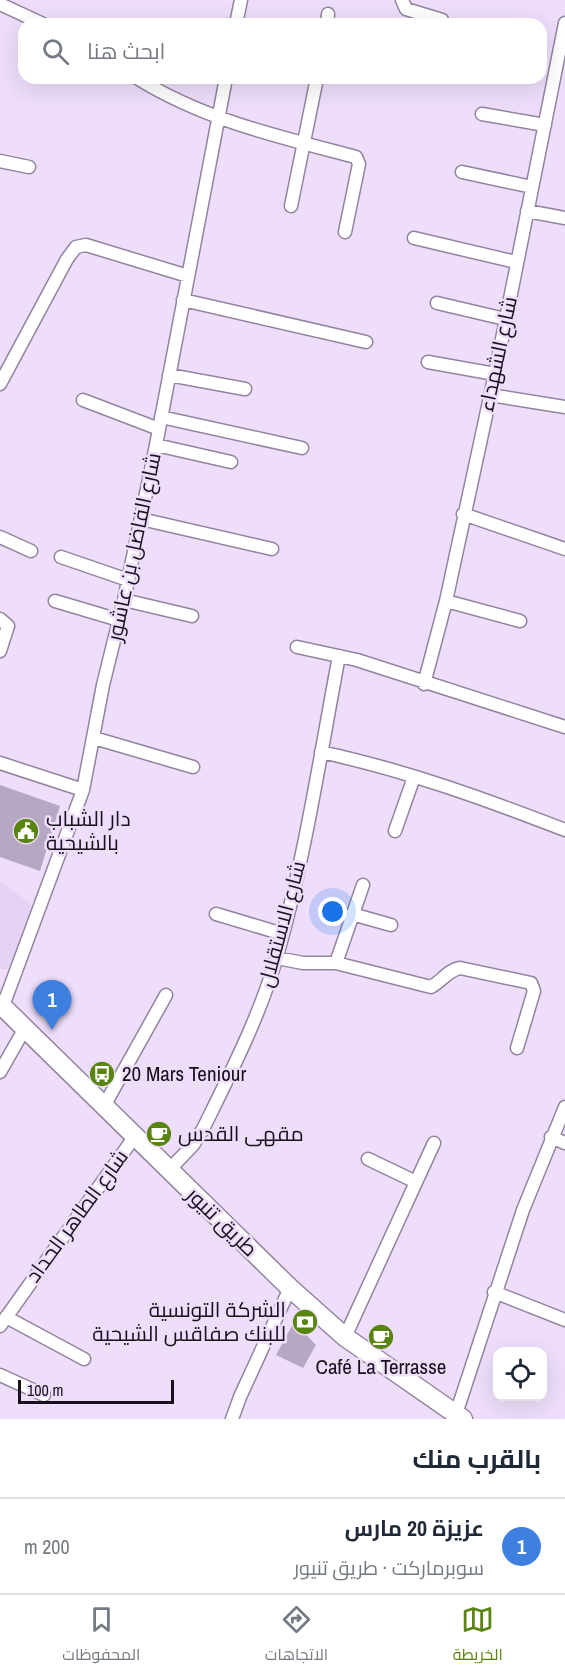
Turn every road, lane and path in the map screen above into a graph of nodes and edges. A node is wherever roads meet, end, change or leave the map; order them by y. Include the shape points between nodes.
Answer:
1 (241, 0) edge
2 (402, 0) edge
3 (0, 4) edge
4 (30, 18) edge
5 (237, 18) edge
6 (435, 18) edge
7 (565, 23) edge
8 (563, 47) edge
9 (147, 84) edge
10 (225, 84) edge
11 (316, 84) edge
12 (482, 114) dead end
13 (218, 119) junction
14 (545, 124) junction
15 (305, 144) junction
16 (0, 161) edge
17 (29, 167) dead end
18 (462, 172) dead end
19 (532, 187) junction
20 (291, 206) dead end
21 (527, 211) junction
22 (565, 218) edge
23 (345, 232) dead end
24 (414, 238) dead end
25 (516, 262) junction
26 (188, 276) junction
27 (183, 300) junction
28 (437, 303) dead end
29 (505, 319) junction
30 (366, 342) dead end
31 (428, 362) dead end
32 (495, 374) junction
33 (169, 375) junction
34 (0, 384) edge
35 (245, 389) dead end
36 (490, 395) junction
37 (83, 400) dead end
38 (565, 407) edge
39 (160, 423) junction
40 (156, 445) junction
41 (302, 447) dead end
42 (231, 462) dead end
43 (463, 513) junction
44 (141, 519) junction
45 (0, 537) edge
46 (272, 549) dead end
47 (565, 549) edge
48 (31, 550) dead end
49 (61, 557) dead end
50 (128, 580) junction
51 (124, 600) junction
52 (446, 601) junction
53 (55, 602) dead end
54 (192, 616) dead end
55 (0, 619) edge
56 (118, 620) junction
57 (520, 621) dead end
58 (297, 647) dead end
59 (0, 651) edge
60 (339, 656) junction
61 (424, 684) junction
62 (565, 727) edge
63 (94, 738) junction
64 (321, 752) junction
65 (0, 764) edge
66 (193, 767) dead end
67 (414, 777) junction
68 (83, 790) junction
69 (565, 830) edge
70 (395, 831) dead end
71 (363, 885) dead end
72 (216, 914) dead end
73 (352, 914) junction
74 (391, 925) dead end
75 (283, 934) junction
76 (276, 958) junction
77 (336, 963) junction
78 (166, 995) dead end
79 (1, 1005) edge
80 (25, 1028) junction
81 (517, 1048) dead end
82 (0, 1072) edge
83 (104, 1106) junction
84 (565, 1107) edge
85 (135, 1136) junction
86 (551, 1137) junction
87 (434, 1143) dead end
88 (565, 1143) edge
89 (368, 1159) dead end
90 (169, 1170) junction
91 (416, 1182) junction
92 (290, 1288) junction
93 (494, 1292) junction
94 (565, 1320) edge
95 (3, 1321) edge
96 (345, 1337) junction
97 (84, 1359) dead end
98 (0, 1374) edge
99 (44, 1395) dead end
100 (459, 1417) edge
101 (232, 1419) edge

1 - 5 street
2 - 6 street via 406,9
3 - 4 street
7 - 8 street, شارع الشهداء
8 - 14 street, شارع الشهداء
9 - 13 street
10 - 13 street, شارع الفاضل بن عاشور
11 - 15 street
12 - 14 street
13 - 15 street
13 - 26 street, شارع الفاضل بن عاشور
14 - 19 street, شارع الشهداء
15 - 20 street
15 - 23 street via 358,159
16 - 17 street
18 - 19 street
19 - 21 street, شارع الشهداء
21 - 22 street
21 - 25 street, شارع الشهداء
24 - 25 street
25 - 29 street, شارع الشهداء
26 - 27 street, شارع الفاضل بن عاشور
26 - 34 street via 86,245 76,247
27 - 30 street
27 - 33 street, شارع الفاضل بن عاشور
28 - 29 street
29 - 32 street, شارع الشهداء
31 - 32 street
32 - 36 street, شارع الشهداء
33 - 35 street
33 - 39 street, شارع الفاضل بن عاشور
36 - 38 street
36 - 43 street, شارع الشهداء
37 - 39 street
39 - 40 street, شارع الفاضل بن عاشور
39 - 41 street
40 - 42 street
40 - 44 street, شارع الفاضل بن عاشور
43 - 47 street
43 - 52 street, شارع الشهداء
44 - 46 street
44 - 50 street, شارع الفاضل بن عاشور
45 - 48 street
49 - 50 street
50 - 51 street, شارع الفاضل بن عاشور
51 - 54 street
51 - 56 street, شارع الفاضل بن عاشور
52 - 57 street
52 - 61 street, شارع الشهداء
53 - 56 street
55 - 59 street via 8,626
56 - 63 street, شارع الفاضل بن عاشور
58 - 60 street
60 - 61 street
60 - 64 street, شارع الاستقلال
61 - 62 street
63 - 66 street
63 - 68 street, شارع الفاضل بن عاشور
64 - 67 street
64 - 75 street, شارع الاستقلال
65 - 68 street
67 - 69 street
67 - 70 street
68 - 79 street, شارع الفاضل بن عاشور
71 - 73 street
72 - 75 street
73 - 74 street
73 - 77 street
75 - 76 street, شارع الاستقلال
76 - 77 street
76 - 90 street, شارع الاستقلال via 252,1024 203,1129
77 - 81 street via 431,987 460,968 531,983 534,991
78 - 83 street
79 - 80 main road, طريق تنيور
80 - 82 street
80 - 83 main road, طريق تنيور
83 - 85 main road, طريق تنيور
84 - 86 street
85 - 90 main road, طريق تنيور
85 - 95 street, شارع الطاهر الحداد
86 - 88 street
86 - 93 street
87 - 91 street
89 - 91 street
90 - 92 main road, طريق تنيور
91 - 96 street
92 - 96 main road, طريق تنيور
92 - 101 street
93 - 94 street
93 - 100 street
95 - 97 street
96 - 100 main road, طريق تنيور
98 - 99 street

